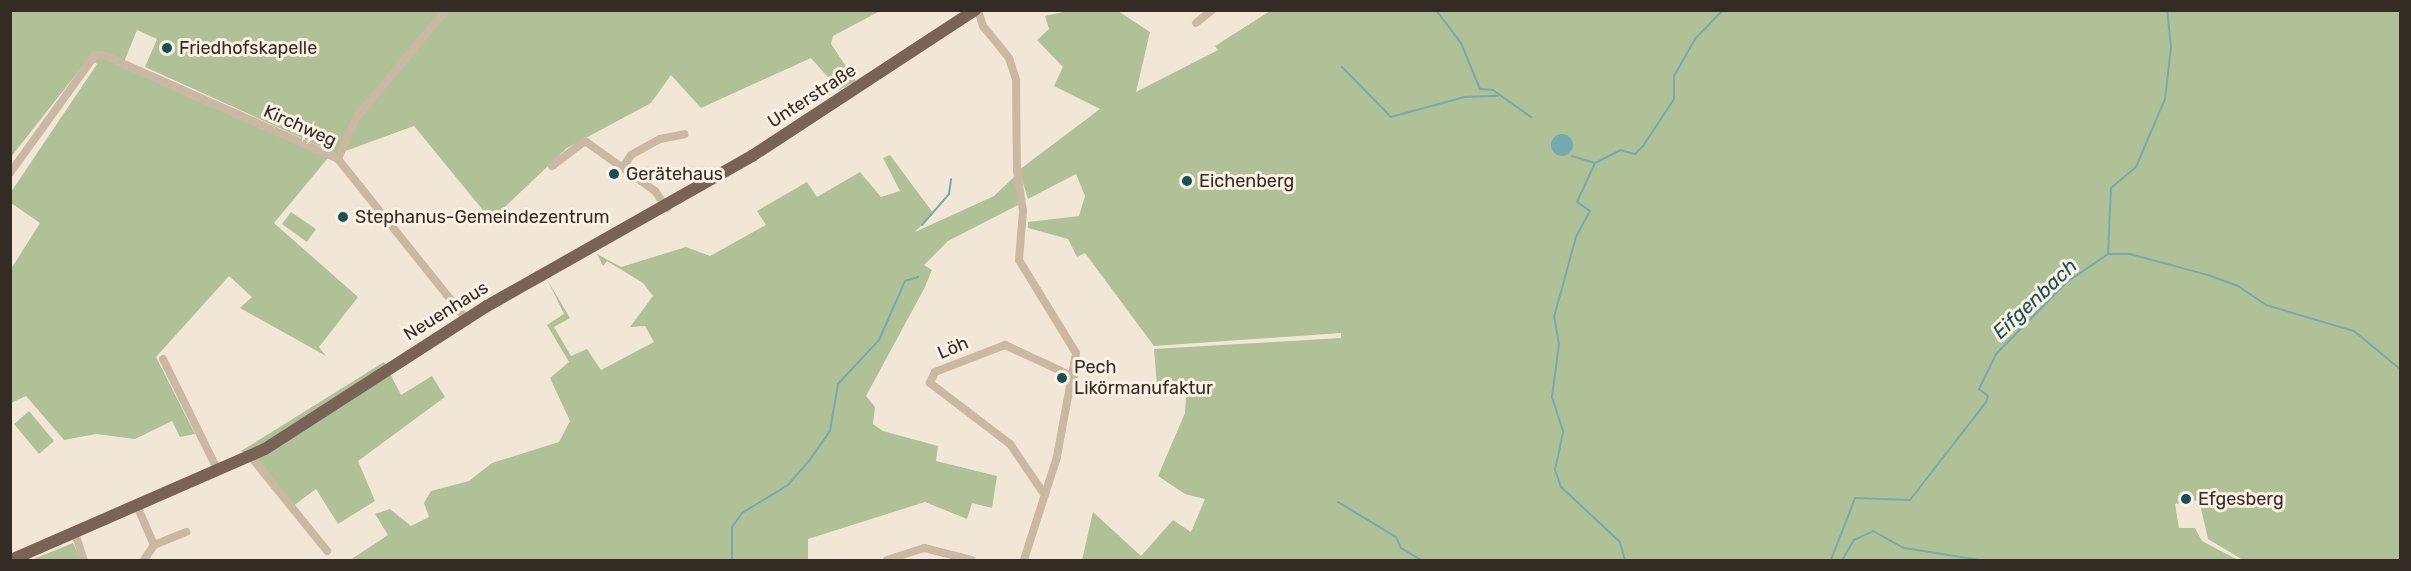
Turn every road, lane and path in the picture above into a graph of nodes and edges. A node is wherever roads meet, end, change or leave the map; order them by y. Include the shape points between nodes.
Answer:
1 (446, 10) edge
2 (977, 10) edge
3 (1212, 10) edge
4 (1196, 23) dead end
5 (685, 134) dead end
6 (338, 159) junction
7 (552, 166) dead end
8 (624, 167) junction
9 (10, 173) edge
10 (667, 208) junction
11 (466, 319) junction
12 (163, 358) dead end
13 (1074, 377) junction
14 (251, 457) junction
15 (218, 471) junction
16 (1042, 491) junction
17 (137, 506) junction
18 (187, 532) dead end
19 (75, 533) junction
20 (154, 545) junction
21 (327, 551) dead end
22 (945, 557) edge
23 (11, 561) edge
24 (84, 561) edge
25 (144, 561) edge
26 (886, 561) edge
27 (972, 561) edge
28 (1024, 561) edge

1 - 6 street via 356,118
2 - 10 main road, Unterstraße
2 - 13 street, Unterstraße via 1014,69 1023,211 1019,260 1072,340
3 - 4 street
5 - 8 street via 660,139 631,155
6 - 9 street, Kirchweg via 94,55
6 - 11 street, Kirchweg
7 - 8 street via 585,141
8 - 10 street via 655,191
10 - 11 main road, Neuenhaus
11 - 14 main road, Neuenhaus
12 - 15 street
13 - 16 street via 1057,457
13 - 16 street, Löh via 1008,345 973,354 935,372 930,383 1010,444
14 - 15 main road, Neuenhaus
14 - 21 street
15 - 17 main road, Neuenhaus
16 - 28 street
17 - 19 main road, Neuenhaus
17 - 20 street
18 - 20 street
19 - 23 main road, Neuenhaus
19 - 24 street
20 - 25 street
22 - 26 street via 924,549
22 - 27 street

